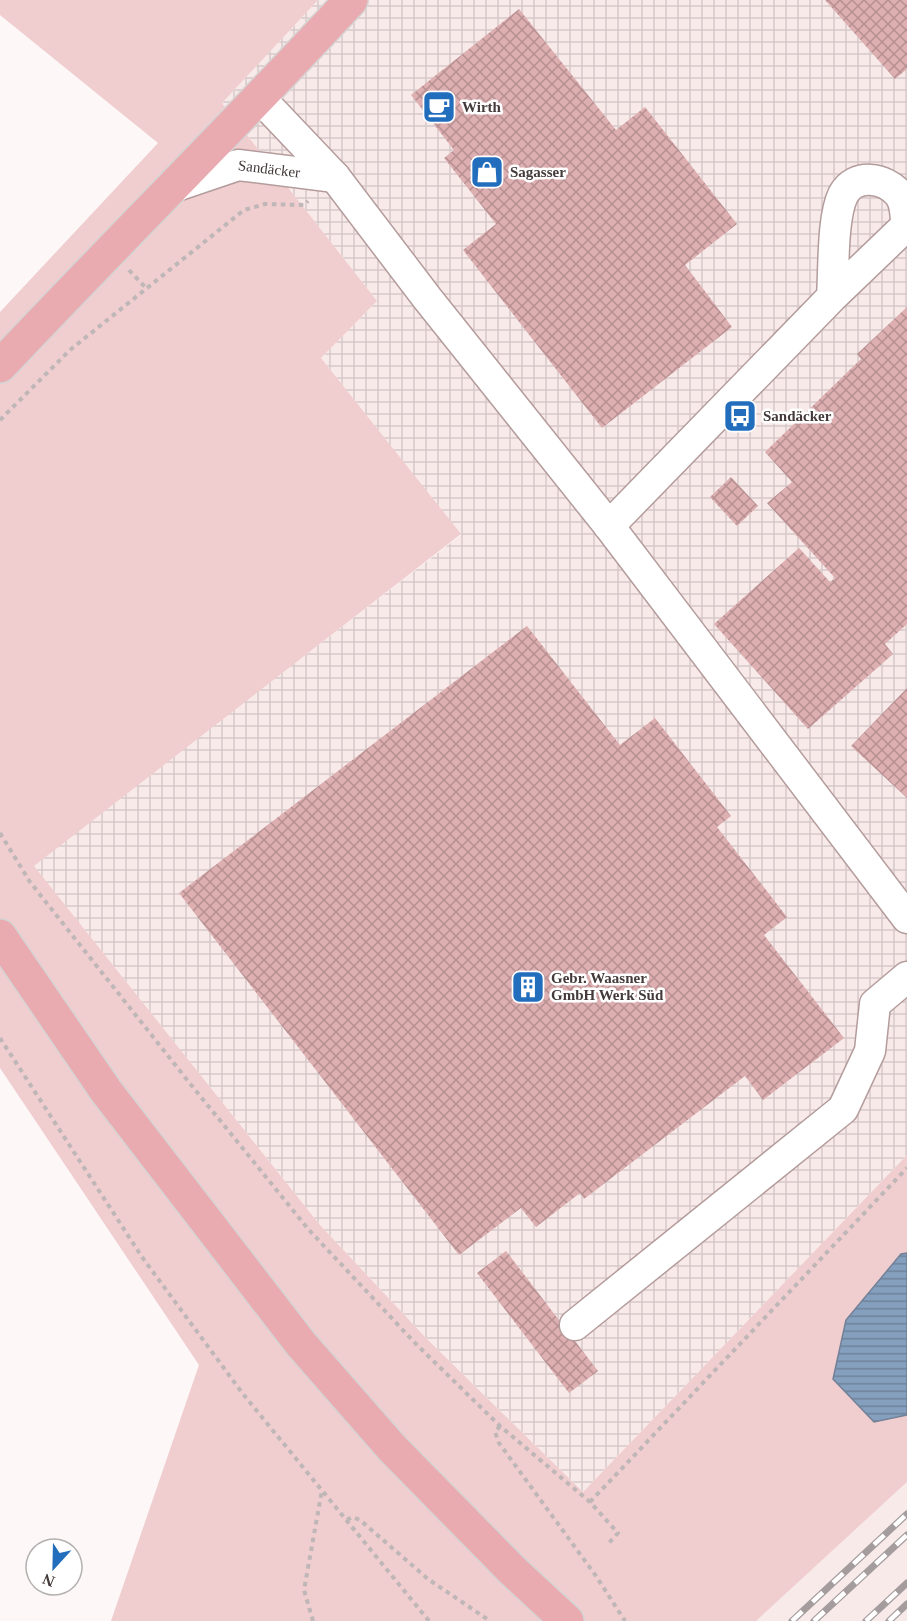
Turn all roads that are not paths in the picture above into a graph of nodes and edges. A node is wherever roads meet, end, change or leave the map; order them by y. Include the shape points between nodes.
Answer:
1 (351, 0) edge
2 (260, 98) junction
3 (335, 177) junction
4 (172, 187) junction
5 (832, 297) dead end
6 (0, 366) edge
7 (609, 526) junction
8 (907, 918) edge
9 (0, 936) edge
10 (907, 976) edge
11 (575, 1325) dead end
12 (567, 1621) edge

1 - 2 main road
2 - 3 street, Sandäcker
2 - 4 main road
3 - 4 street, Sandäcker via 238,165
3 - 7 street, Sandäcker
4 - 6 main road
5 - 7 street
7 - 8 street, Sandäcker
9 - 12 main road via 106,1091 301,1344 392,1448
10 - 11 street via 875,1004 870,1051 843,1109

